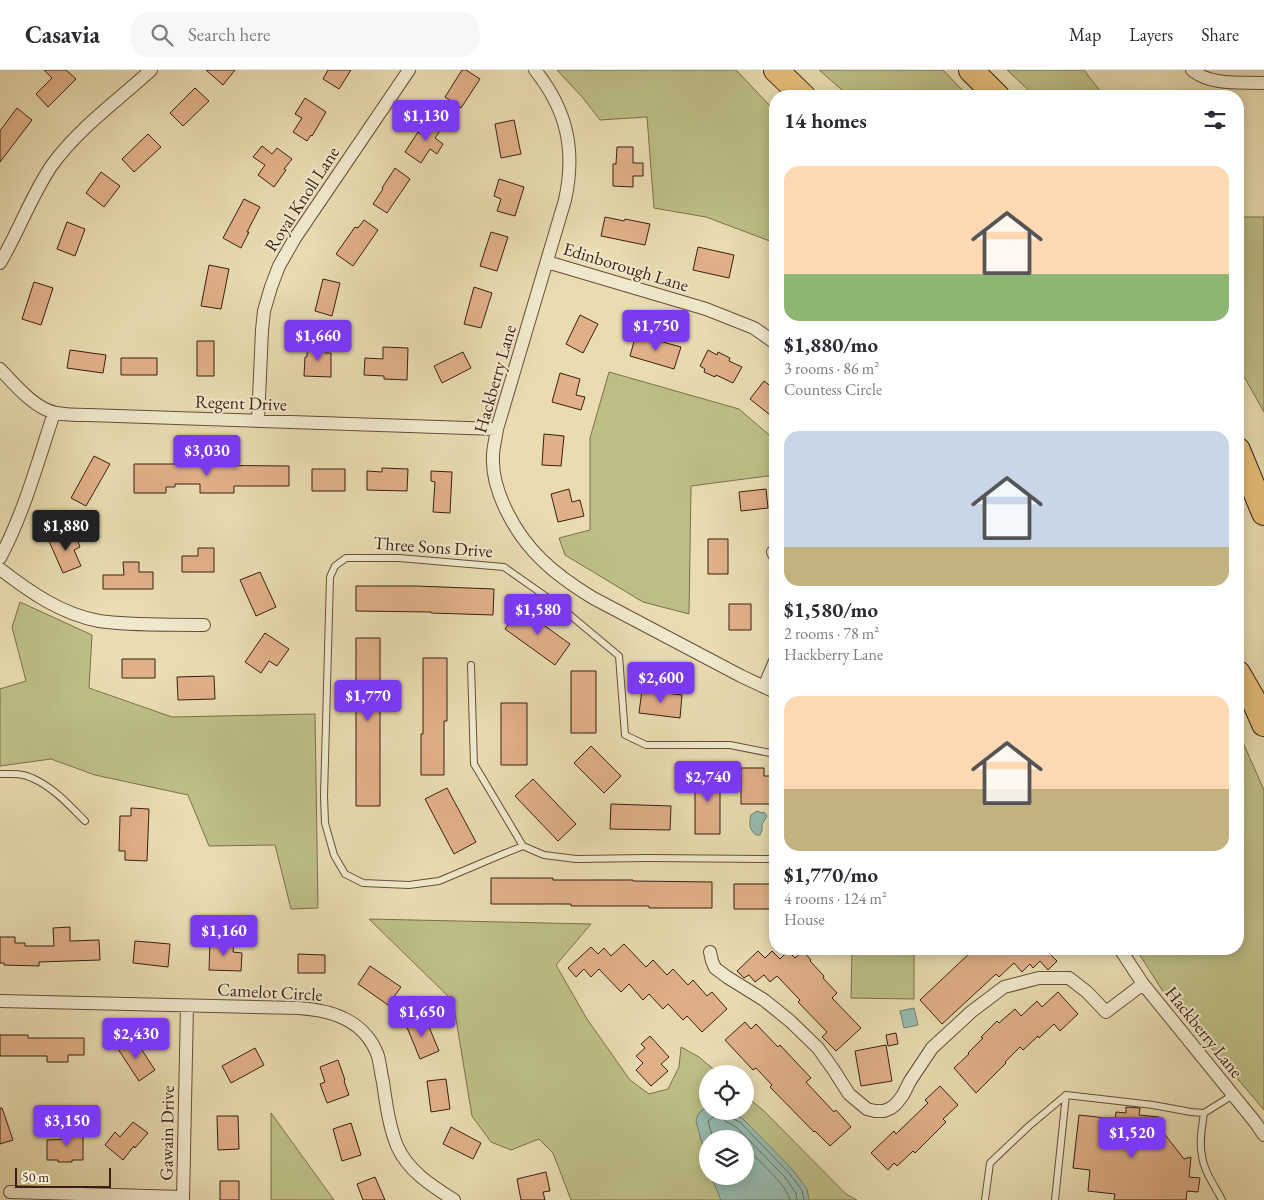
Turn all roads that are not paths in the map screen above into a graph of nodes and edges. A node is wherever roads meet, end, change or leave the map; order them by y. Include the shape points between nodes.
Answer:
1 (150, 70) edge
2 (409, 70) edge
3 (535, 70) edge
4 (776, 70) edge
5 (971, 70) edge
6 (1192, 70) edge
7 (1264, 83) edge
8 (797, 90) edge
9 (991, 90) edge
10 (547, 262) junction
11 (0, 263) edge
12 (769, 339) edge
13 (0, 369) edge
14 (54, 413) junction
15 (258, 421) junction
16 (497, 429) junction
17 (1244, 465) edge
18 (1264, 513) edge
19 (0, 558) edge
20 (0, 569) edge
21 (204, 625) dead end
22 (471, 664) dead end
23 (1244, 683) edge
24 (769, 689) edge
25 (1264, 724) edge
26 (769, 753) edge
27 (0, 774) edge
28 (85, 821) dead end
29 (523, 846) junction
30 (769, 859) edge
31 (710, 952) dead end
32 (1124, 955) edge
33 (1143, 984) junction
34 (0, 1001) edge
35 (187, 1006) junction
36 (1066, 1095) junction
37 (1233, 1095) junction
38 (1204, 1113) junction
39 (1264, 1136) edge
40 (10, 1192) dead end
41 (183, 1198) edge
42 (454, 1200) edge
43 (985, 1200) edge
44 (1055, 1200) edge
45 (1222, 1200) edge

1 - 11 street via 88,125 53,164 38,186
2 - 15 street, Royal Knoll Lane via 279,266 264,311
3 - 10 street, Hackberry Lane via 559,109 570,152 569,185
4 - 8 highway
5 - 9 highway
6 - 7 street via 1219,82
10 - 12 street, Edinborough Lane via 706,309 754,328
10 - 16 street, Hackberry Lane
13 - 14 street, Regent Drive via 34,403
14 - 15 street, Regent Drive
14 - 19 street via 19,516
15 - 16 street, Regent Drive
16 - 24 street, Hackberry Lane via 493,456 498,491 512,521 539,558 593,598
17 - 18 highway
20 - 21 street via 50,603 98,620
22 - 29 lane via 474,764
23 - 25 highway
26 - 29 lane, Three Sons Drive via 730,745 646,745 625,735 619,656 558,605 504,567 398,558 346,558 335,566 330,577 324,796 325,823 334,855 345,874 363,884 439,881
27 - 28 lane via 31,777 54,790
29 - 30 lane via 544,856 576,859
31 - 33 street via 716,968 790,1021 818,1048 849,1094 875,1111 884,1111 896,1104 932,1048 1004,987 1039,978 1069,978 1106,1012
32 - 33 street, Hackberry Lane
33 - 37 street, Hackberry Lane
34 - 35 street, Camelot Circle
35 - 41 street, Gawain Drive
35 - 42 street, Camelot Circle via 313,1009 353,1023 377,1054 398,1147 415,1172
36 - 38 lane
36 - 43 lane via 990,1163
36 - 44 lane
37 - 38 lane
37 - 39 street, Hackberry Lane
38 - 45 lane via 1202,1158
40 - 41 street

